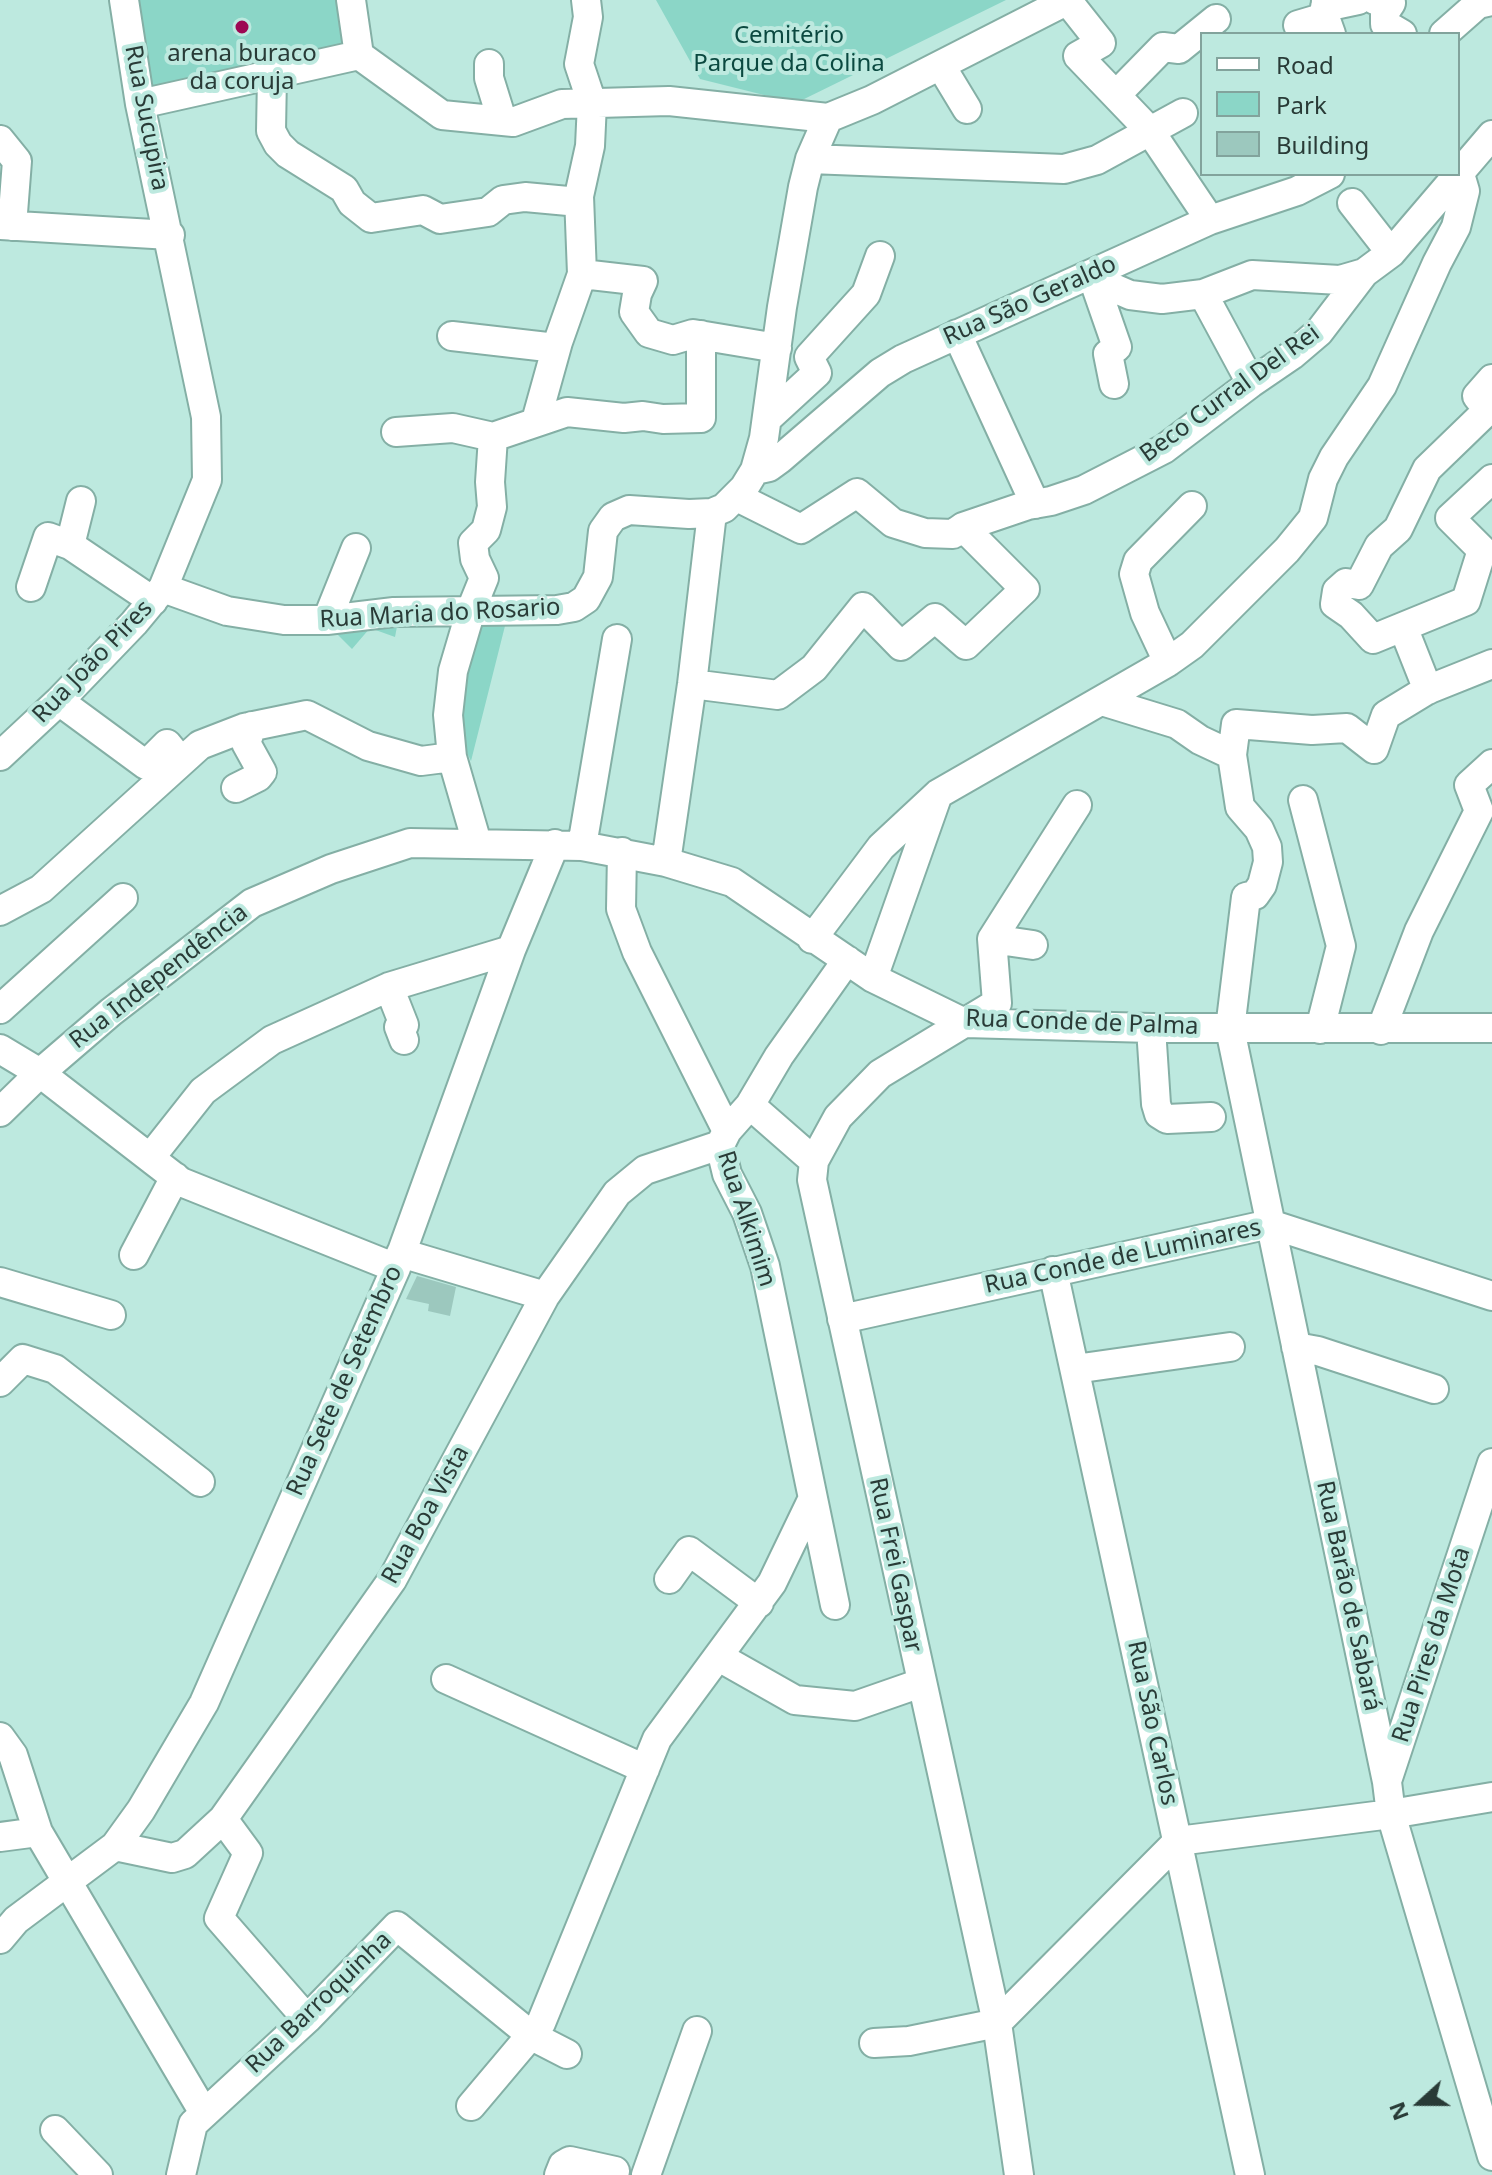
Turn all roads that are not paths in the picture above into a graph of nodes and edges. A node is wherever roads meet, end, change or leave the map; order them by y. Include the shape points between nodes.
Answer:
1 (124, 0) edge
2 (351, 0) edge
3 (586, 0) edge
4 (1067, 0) edge
5 (1358, 0) edge
6 (1375, 0) edge
7 (1492, 1) edge
8 (1321, 17) edge
9 (1215, 18) edge
10 (1399, 32) edge
11 (1446, 32) edge
12 (359, 55) junction
13 (489, 64) dead end
14 (941, 66) junction
15 (258, 79) junction
16 (1116, 95) junction
17 (592, 103) junction
18 (140, 104) junction
19 (967, 109) dead end
20 (1183, 113) dead end
21 (828, 118) junction
22 (502, 120) junction
23 (1150, 131) junction
24 (1492, 135) edge
25 (0, 140) edge
26 (810, 159) junction
27 (1466, 166) edge
28 (1326, 176) edge
29 (1457, 176) edge
30 (579, 202) junction
31 (1352, 203) dead end
32 (1210, 220) junction
33 (6, 225) edge
34 (170, 235) junction
35 (1391, 253) junction
36 (880, 256) dead end
37 (1364, 273) junction
38 (582, 274) junction
39 (1090, 278) junction
40 (1203, 294) junction
41 (957, 334) junction
42 (701, 335) junction
43 (452, 336) dead end
44 (556, 348) junction
45 (777, 348) junction
46 (1492, 379) edge
47 (1251, 383) junction
48 (1114, 384) dead end
49 (768, 418) junction
50 (536, 421) junction
51 (396, 432) dead end
52 (493, 437) junction
53 (755, 470) junction
54 (1492, 479) edge
55 (737, 497) junction
56 (81, 501) dead end
57 (1035, 504) junction
58 (1192, 506) dead end
59 (712, 513) junction
60 (963, 527) junction
61 (70, 545) junction
62 (356, 548) dead end
63 (31, 587) dead end
64 (158, 594) junction
65 (471, 610) junction
66 (327, 620) junction
67 (1403, 627) junction
68 (617, 639) dead end
69 (1168, 662) junction
70 (1492, 664) edge
71 (692, 684) junction
72 (1428, 690) junction
73 (59, 701) junction
74 (1102, 701) junction
75 (252, 726) junction
76 (1232, 755) junction
77 (0, 756) edge
78 (452, 757) junction
79 (181, 761) junction
80 (1492, 764) edge
81 (236, 788) dead end
82 (938, 794) junction
83 (1303, 800) dead end
84 (1077, 805) dead end
85 (477, 843) junction
86 (568, 845) junction
87 (622, 852) junction
88 (666, 862) junction
89 (123, 898) dead end
90 (0, 911) edge
91 (812, 939) junction
92 (992, 939) junction
93 (1033, 945) dead end
94 (511, 950) junction
95 (847, 960) junction
96 (873, 978) junction
97 (389, 987) junction
98 (0, 1009) edge
99 (965, 1023) junction
100 (1151, 1028) junction
101 (1492, 1028) edge
102 (1230, 1029) junction
103 (1320, 1029) junction
104 (1381, 1030) junction
105 (404, 1040) dead end
106 (0, 1049) edge
107 (40, 1073) junction
108 (750, 1105) junction
109 (0, 1112) edge
110 (1211, 1117) dead end
111 (723, 1138) junction
112 (150, 1158) junction
113 (814, 1161) junction
114 (175, 1177) junction
115 (1270, 1224) junction
116 (134, 1255) dead end
117 (399, 1261) junction
118 (1053, 1271) junction
119 (0, 1282) edge
120 (545, 1296) junction
121 (1492, 1296) edge
122 (111, 1315) dead end
123 (842, 1319) junction
124 (1230, 1347) dead end
125 (1296, 1347) junction
126 (1075, 1369) junction
127 (0, 1382) edge
128 (1434, 1389) dead end
129 (1492, 1463) edge
130 (200, 1482) dead end
131 (812, 1500) junction
132 (669, 1579) dead end
133 (759, 1603) junction
134 (835, 1605) dead end
135 (719, 1657) junction
136 (446, 1679) dead end
137 (921, 1683) junction
138 (0, 1737) edge
139 (645, 1769) junction
140 (1387, 1782) junction
141 (1492, 1797) edge
142 (1391, 1814) junction
143 (223, 1819) junction
144 (38, 1832) junction
145 (0, 1837) edge
146 (1178, 1841) junction
147 (115, 1846) junction
148 (68, 1880) junction
149 (0, 1939) edge
150 (307, 2019) junction
151 (997, 2023) junction
152 (697, 2031) dead end
153 (532, 2036) junction
154 (874, 2043) dead end
155 (567, 2054) dead end
156 (471, 2106) dead end
157 (204, 2113) junction
158 (55, 2130) dead end
159 (1492, 2156) edge
160 (615, 2171) dead end
161 (98, 2175) edge
162 (181, 2175) edge
163 (559, 2175) edge
164 (646, 2175) edge
165 (1019, 2175) edge
166 (1250, 2175) edge

1 - 18 street, Rua Sucupira
2 - 12 street
3 - 17 street via 579,64
4 - 14 street
4 - 16 street via 1101,43 1078,56
5 - 8 street
6 - 10 street via 1391,3 1385,24
7 - 11 street via 1478,4
9 - 16 street via 1179,49 1163,47
12 - 15 street
12 - 22 street via 442,115
13 - 22 street
14 - 19 street
14 - 21 street
15 - 18 street
15 - 30 street via 278,144 337,183 371,218 423,210 440,219 488,212 503,200 525,197
16 - 23 street
17 - 21 street via 669,101
17 - 22 street via 562,104 513,122
17 - 30 street
18 - 34 street, Rua Sucupira
20 - 23 street
21 - 26 street
23 - 26 street via 1097,160 1064,169
23 - 32 street
24 - 27 street
25 - 33 street via 17,161
26 - 45 street
27 - 69 street via 1456,227 1382,386 1328,468 1313,518 1202,635
28 - 32 street, Rua São Geraldo
29 - 35 street
30 - 38 street
31 - 35 street
32 - 39 street, Rua São Geraldo
33 - 34 street
34 - 64 street, Rua João Pires via 206,417 207,480
35 - 37 street
36 - 49 street via 866,294 809,357 817,373
37 - 40 street via 1340,280 1252,275
37 - 47 street, Beco Curral Del Rei via 1319,332
38 - 42 street via 643,281 634,312 649,333 673,340
38 - 44 street
39 - 40 street via 1130,295 1162,299
39 - 41 street, Rua São Geraldo
39 - 48 street via 1117,347 1108,354
40 - 47 street
41 - 53 street, Rua São Geraldo via 880,373 780,459
41 - 57 street
42 - 45 street
42 - 50 street via 701,418 567,412
43 - 44 street
44 - 50 street
45 - 49 street
46 - 67 street via 1477,396 1488,410 1427,469 1398,529 1379,546 1359,585 1346,583 1337,591 1335,604 1373,639
47 - 57 street, Beco Curral Del Rei via 1164,449 1084,490
49 - 53 street
50 - 52 street
51 - 52 street via 453,428
52 - 65 street via 492,507 486,530 473,543 484,578
53 - 55 street
54 - 67 street via 1450,518 1482,550 1466,601
55 - 59 street
55 - 60 street, Beco Curral Del Rei via 801,529 857,493 893,523 914,530 953,534
56 - 61 street
57 - 60 street, Beco Curral Del Rei
58 - 69 street via 1138,561 1134,574
59 - 65 street, Rua Maria do Rosario via 629,510 613,517 603,531 598,577 586,599 574,607
59 - 71 street
60 - 71 street via 1025,589 966,645 935,618 901,646 863,607 814,668 778,695
61 - 63 street via 48,537
61 - 64 street, Rua Maria do Rosario
62 - 66 street
64 - 66 street, Rua Maria do Rosario via 254,617
64 - 73 street, Rua João Pires
65 - 66 street, Rua Maria do Rosario
65 - 78 street via 453,671 448,715
67 - 72 street
68 - 86 street, Rua Sete de Setembro
69 - 74 street
70 - 72 street
71 - 88 street
72 - 76 street via 1386,715 1374,749 1347,728 1236,724
73 - 77 street, Rua João Pires
73 - 79 street via 146,765 167,744
74 - 76 street via 1177,724
74 - 82 street
75 - 78 street via 307,715 368,746 421,761
75 - 79 street via 200,745
75 - 81 street via 246,743 262,772
76 - 102 street, Rua Barão de Sabará via 1240,807 1259,829 1268,862 1262,885 1246,897
78 - 85 street
79 - 90 street via 41,889
80 - 104 street via 1469,785 1479,811 1419,931
82 - 91 street via 881,847
82 - 96 street
83 - 103 street via 1341,946
84 - 92 street
85 - 86 street, Rua Independência
85 - 107 street, Rua Independência via 410,843 252,903
86 - 87 street, Rua Independência
86 - 94 street, Rua Sete de Setembro
87 - 88 street, Rua Independência
87 - 111 street, Rua Alkimim via 621,909
88 - 91 street, Rua Conde de Palma via 732,882
89 - 98 street
91 - 95 street, Rua Conde de Palma
92 - 93 street
92 - 99 street via 997,1003
94 - 97 street
94 - 117 street, Rua Sete de Setembro
95 - 96 street, Rua Conde de Palma
95 - 108 street
96 - 99 street, Rua Conde de Palma
97 - 105 street via 404,1025 399,1027
97 - 112 street via 272,1040 203,1091
99 - 100 street, Rua Conde de Palma
99 - 113 street via 880,1074 838,1117
100 - 102 street, Rua Conde de Palma
100 - 110 street via 1159,1114 1167,1119
101 - 104 street, Rua Conde de Palma
102 - 103 street, Rua Conde de Palma
102 - 115 street, Rua Barão de Sabará
103 - 104 street, Rua Conde de Palma
106 - 107 street
107 - 109 street, Rua Independência
107 - 112 street
108 - 111 street
108 - 113 street
111 - 120 street, Rua Boa Vista via 645,1170 617,1193
111 - 131 street, Rua Alkimim via 727,1174 765,1266
112 - 114 street
113 - 123 street, Rua Frei Gaspar via 812,1180
114 - 116 street
114 - 117 street
115 - 118 street, Rua Conde de Luminares
115 - 121 street, Rua Conde de Luminares
115 - 125 street, Rua Barão de Sabará
117 - 120 street
117 - 147 street, Rua Sete de Setembro via 204,1703
118 - 123 street, Rua Conde de Luminares
118 - 126 street, Rua São Carlos
119 - 122 street
120 - 143 street, Rua Boa Vista via 398,1569
123 - 137 street, Rua Frei Gaspar
124 - 126 street
125 - 128 street
125 - 140 street, Rua Barão de Sabará
126 - 146 street, Rua São Carlos
127 - 130 street via 23,1359 55,1369
129 - 140 street, Rua Pires da Mota
131 - 133 street
131 - 134 street, Rua Alkimim
132 - 133 street via 689,1551
133 - 135 street
135 - 137 street via 795,1700 855,1706
135 - 139 street via 657,1739
136 - 139 street
137 - 151 street, Rua Frei Gaspar
138 - 144 street via 13,1755
139 - 153 street
140 - 142 street, Rua Barão de Sabará
141 - 142 street
142 - 146 street
142 - 159 street, Rua Barão de Sabará
143 - 147 street, Rua Boa Vista via 185,1854 172,1858
143 - 150 street via 248,1853 219,1918
144 - 145 street
144 - 148 street
146 - 151 street
146 - 166 street, Rua São Carlos
147 - 148 street, Rua Sete de Setembro
148 - 149 street, Rua Sete de Setembro
148 - 157 street
150 - 153 street, Rua Barroquinha via 397,1926
150 - 157 street, Rua Barroquinha
151 - 154 street
151 - 165 street, Rua Frei Gaspar
152 - 164 street
153 - 155 street, Rua Barroquinha
153 - 156 street
157 - 162 street, Rua Barroquinha via 193,2124
158 - 161 street
160 - 163 street via 570,2161

